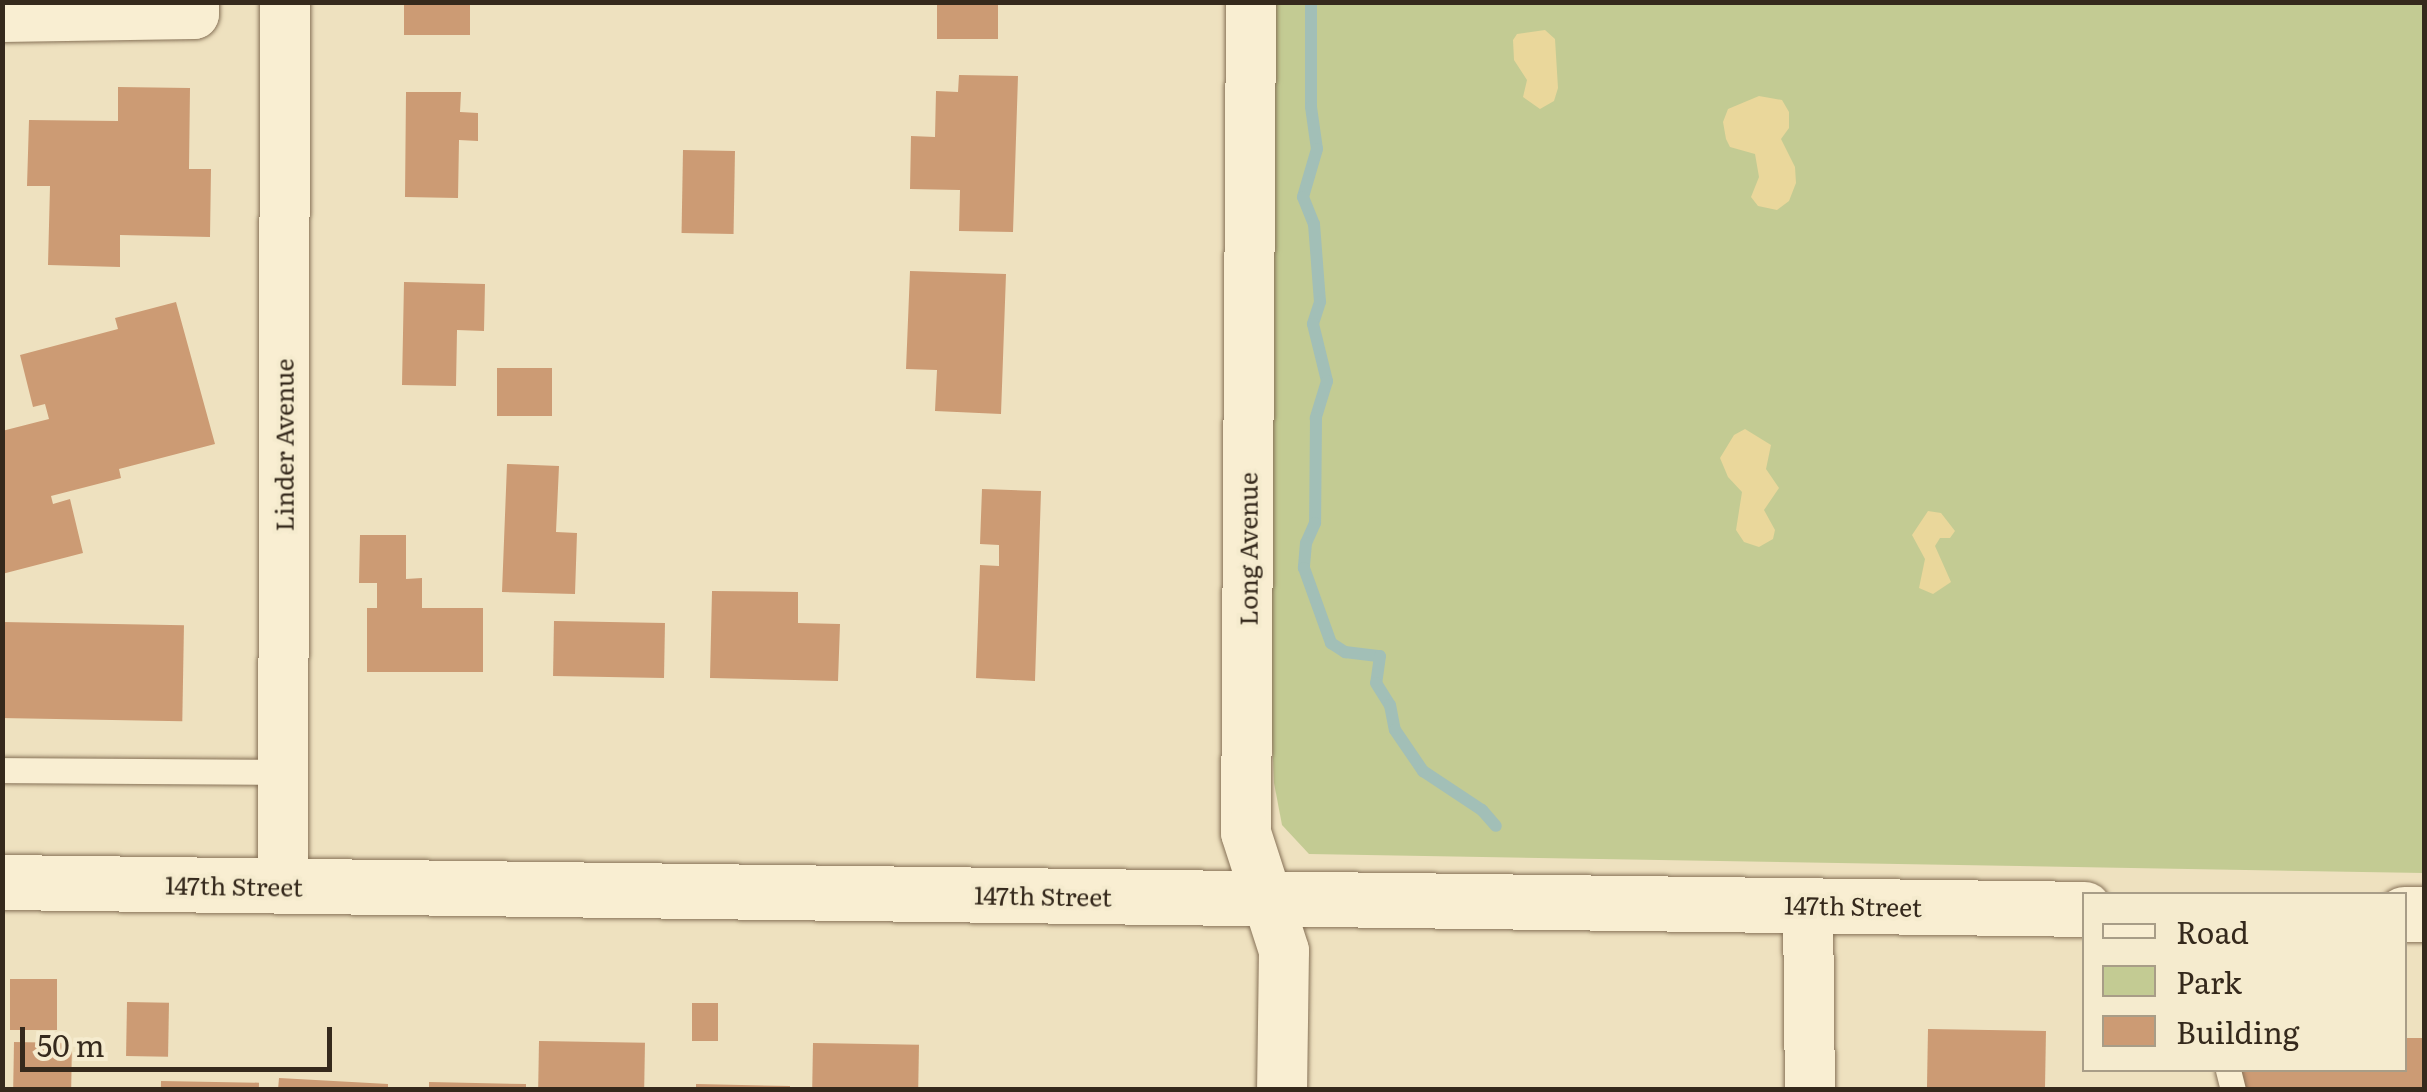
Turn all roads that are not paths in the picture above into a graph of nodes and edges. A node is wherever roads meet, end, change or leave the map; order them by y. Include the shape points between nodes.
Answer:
1 (284, 2) edge
2 (1251, 2) edge
3 (194, 8) edge
4 (2, 16) edge
5 (2, 770) edge
6 (283, 772) junction
7 (2, 882) edge
8 (282, 886) junction
9 (1267, 899) junction
10 (1808, 906) junction
11 (2082, 909) edge
12 (1282, 1090) edge
13 (1810, 1090) edge

1 - 6 street, Linder Avenue
2 - 9 street, Long Avenue via 1246,832
3 - 4 street
5 - 6 lane
6 - 8 street, Linder Avenue
7 - 8 main road, 147th Street
8 - 9 main road, 147th Street
9 - 10 main road, 147th Street
9 - 12 street, Long Avenue via 1284,952
10 - 11 main road, 147th Street
10 - 13 street

